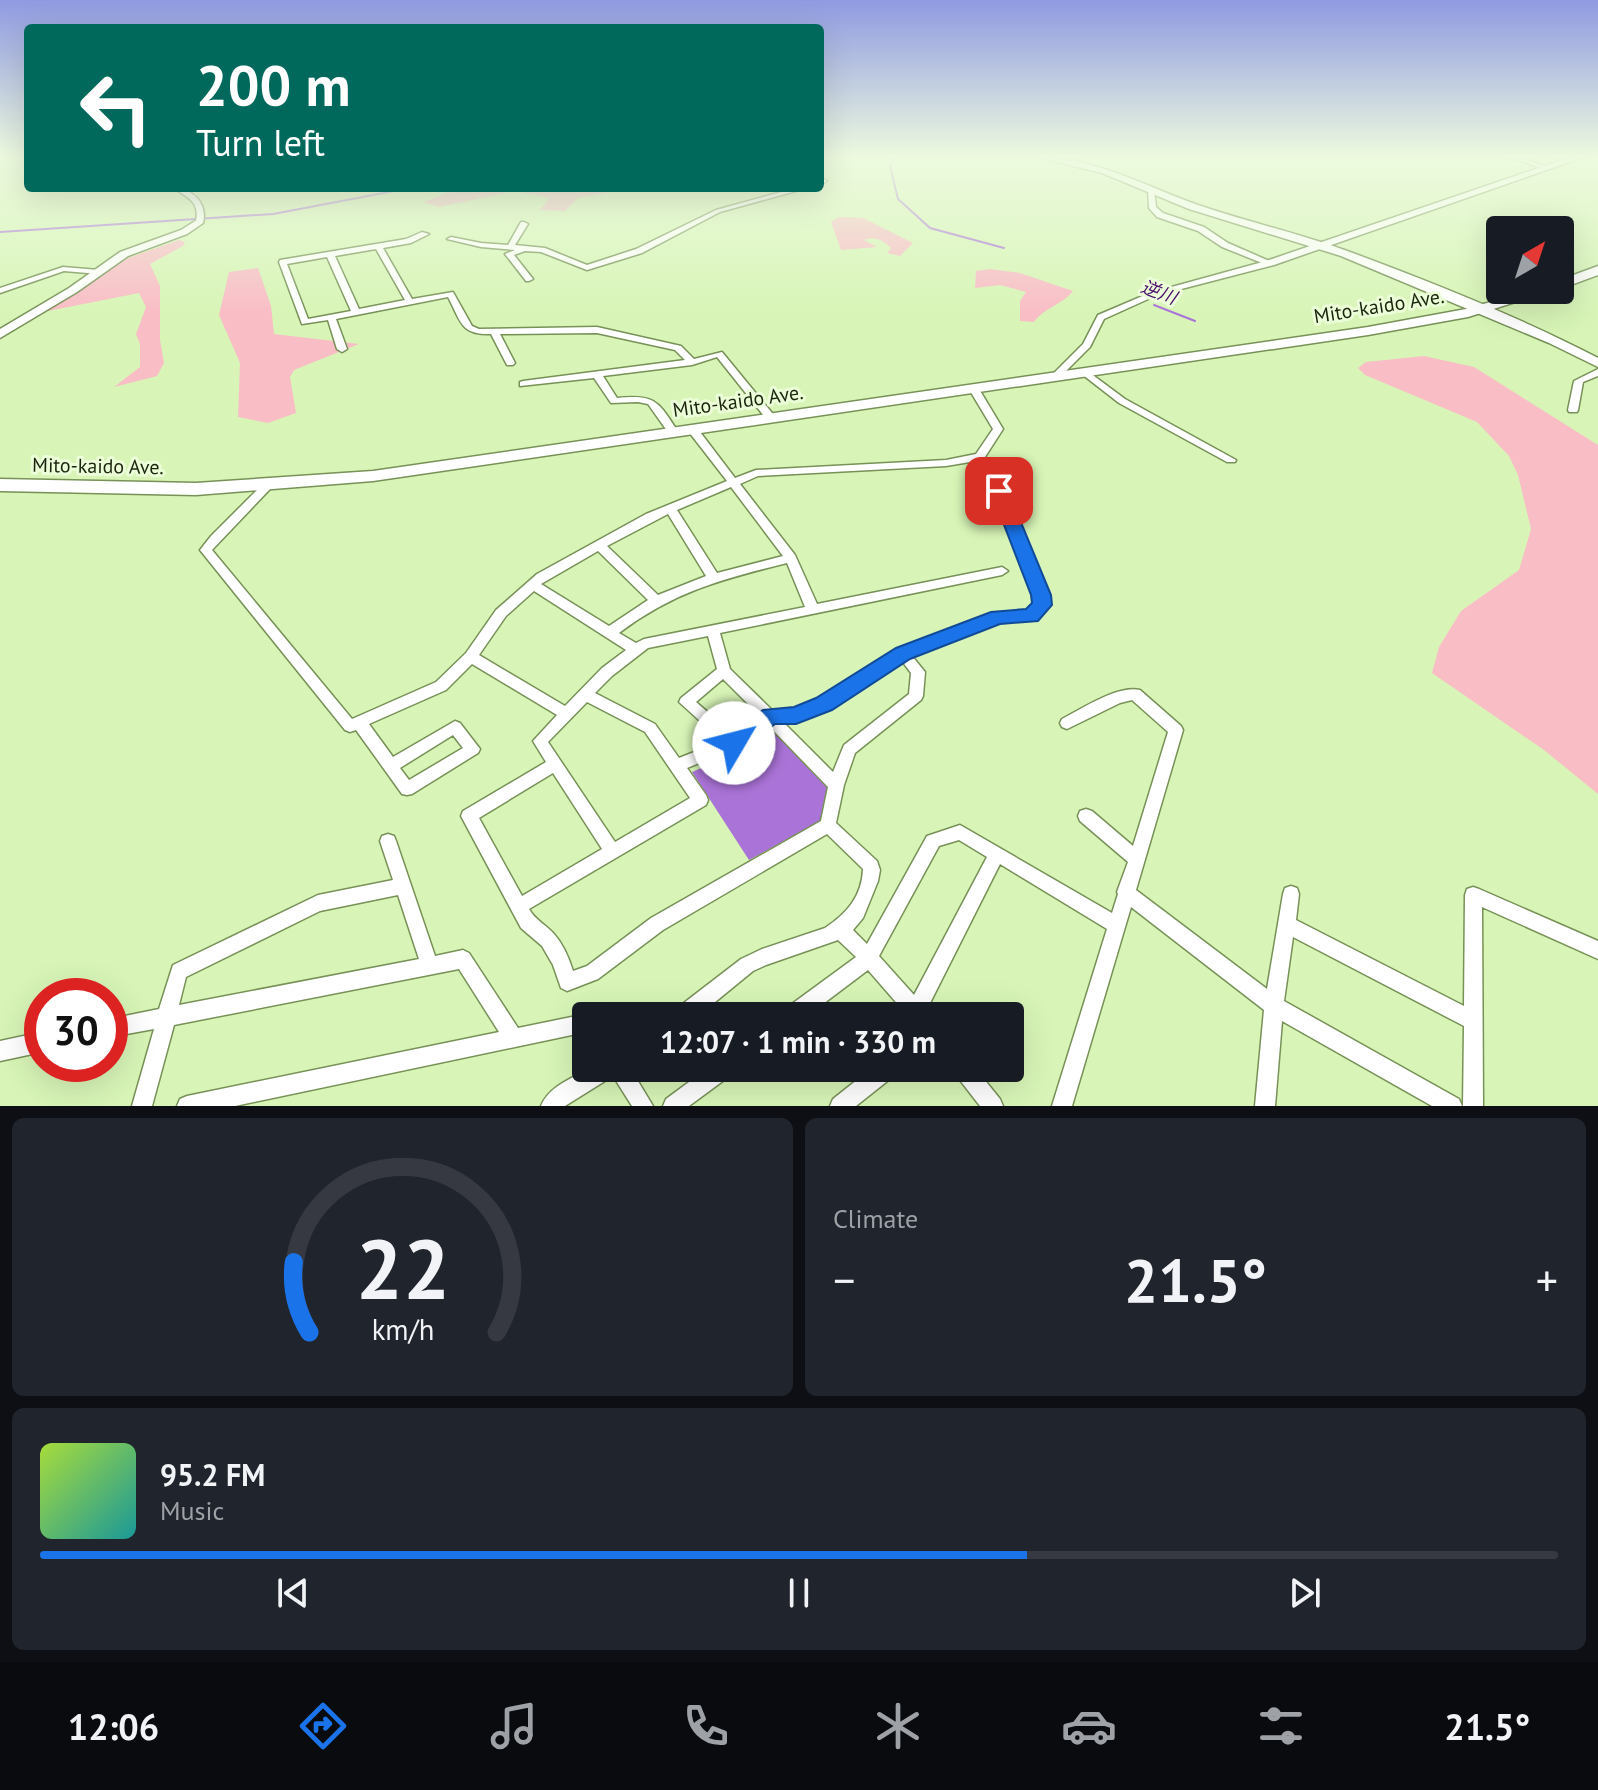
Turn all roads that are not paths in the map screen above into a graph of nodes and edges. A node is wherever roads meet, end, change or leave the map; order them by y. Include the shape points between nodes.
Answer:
1 (200, 210) edge
2 (724, 210) edge
3 (1154, 210) edge
4 (1209, 210) edge
5 (1424, 210) edge
6 (201, 220) joint
7 (524, 224) dead end
8 (425, 234) dead end
9 (451, 239) dead end
10 (378, 246) junction
11 (1318, 246) junction
12 (510, 247) junction
13 (531, 248) junction
14 (330, 254) junction
15 (1270, 263) junction
16 (1598, 270) edge
17 (99, 272) junction
18 (529, 279) dead end
19 (1574, 279) edge
20 (0, 291) edge
21 (1162, 291) joint
22 (410, 302) junction
23 (1499, 304) edge
24 (1479, 310) junction
25 (356, 312) junction
26 (331, 317) junction
27 (495, 333) junction
28 (0, 334) edge
29 (342, 349) dead end
30 (692, 362) junction
31 (510, 363) dead end
32 (1598, 363) edge
33 (1598, 372) edge
34 (1086, 373) junction
35 (597, 374) junction
36 (1054, 378) junction
37 (523, 384) dead end
38 (974, 389) junction
39 (1573, 410) dead end
40 (772, 419) junction
41 (693, 430) junction
42 (674, 433) junction
43 (980, 457) junction
44 (1231, 460) dead end
45 (735, 482) junction
46 (0, 485) edge
47 (267, 486) junction
48 (671, 509) junction
49 (600, 546) junction
50 (791, 558) junction
51 (1002, 571) dead end
52 (713, 577) junction
53 (534, 585) junction
54 (654, 599) junction
55 (812, 607) junction
56 (713, 631) junction
57 (609, 633) junction
58 (636, 650) junction
59 (903, 654) junction
60 (471, 657) junction
61 (724, 671) junction
62 (586, 695) junction
63 (567, 714) junction
64 (771, 716) junction
65 (359, 722) junction
66 (1067, 723) dead end
67 (734, 743) junction
68 (555, 764) junction
69 (679, 765) junction
70 (391, 766) junction
71 (836, 785) junction
72 (1086, 816) dead end
73 (828, 825) junction
74 (388, 841) dead end
75 (612, 851) junction
76 (996, 855) junction
77 (1136, 859) junction
78 (402, 886) junction
79 (1125, 892) junction
80 (1291, 894) dead end
81 (518, 907) junction
82 (1116, 925) junction
83 (1287, 925) junction
84 (838, 928) junction
85 (1598, 950) edge
86 (869, 958) junction
87 (430, 966) junction
88 (700, 1002) edge
89 (811, 1002) edge
90 (908, 1002) edge
91 (924, 1002) edge
92 (1274, 1006) junction
93 (166, 1017) junction
94 (1473, 1021) junction
95 (128, 1024) edge
96 (572, 1026) edge
97 (514, 1038) junction
98 (24, 1046) edge
99 (0, 1051) edge
100 (585, 1082) edge
101 (628, 1082) edge
102 (705, 1082) edge
103 (870, 1082) edge
104 (974, 1082) edge
105 (142, 1106) edge
106 (187, 1106) edge
107 (551, 1106) edge
108 (643, 1106) edge
109 (673, 1106) edge
110 (840, 1106) edge
111 (993, 1106) edge
112 (1062, 1106) edge
113 (1265, 1106) edge
114 (1452, 1106) edge
115 (1473, 1106) edge

1 - 6 street
2 - 13 street via 639,251 587,268
3 - 15 street
4 - 11 main road
5 - 11 street
6 - 17 street via 184,232 124,254
7 - 12 street
8 - 10 street
9 - 12 street
10 - 14 street
10 - 22 street
11 - 15 street
11 - 24 main road
12 - 13 street
13 - 18 street via 509,254
14 - 25 street
14 - 26 street via 283,262 305,322
15 - 21 street
16 - 19 highway
17 - 20 street via 63,269
17 - 28 street
21 - 36 street via 1101,317 1087,345
22 - 25 street
22 - 27 street via 450,294 469,328
23 - 24 highway, Mito-kaido Ave.
24 - 32 main road
24 - 34 highway, Mito-kaido Ave.
25 - 26 street
26 - 29 street
27 - 30 street via 597,330 678,348
27 - 31 street
30 - 35 street
30 - 40 street via 719,354
33 - 39 street via 1579,381
34 - 36 highway, Mito-kaido Ave.
34 - 44 street via 1122,401
35 - 37 street
35 - 42 street via 614,401 651,400
36 - 38 highway, Mito-kaido Ave.
38 - 40 highway, Mito-kaido Ave.
38 - 43 street via 998,429
40 - 41 highway, Mito-kaido Ave.
41 - 42 highway, Mito-kaido Ave.
41 - 45 street
42 - 47 highway, Mito-kaido Ave. via 431,469
43 - 45 street via 756,473
43 - 59 street via 999,491 1042,605 1031,616 998,617
45 - 48 street
45 - 50 street
46 - 47 highway, Mito-kaido Ave. via 150,491
47 - 65 street via 206,550 350,726
48 - 49 street
48 - 52 street
49 - 53 street
49 - 54 street
50 - 52 street
50 - 55 street
51 - 55 street
52 - 54 street
53 - 57 street
53 - 60 street via 501,613
54 - 57 street
55 - 56 street
56 - 58 street via 649,642
56 - 61 street
57 - 58 street
58 - 62 street
59 - 64 street via 805,713
59 - 71 street via 918,672 916,696 849,749
60 - 63 street
60 - 65 street via 441,686
61 - 64 street
61 - 67 street via 686,702
62 - 63 street
62 - 69 street via 650,728
63 - 68 street via 540,741
64 - 67 street
64 - 71 street
65 - 70 street
66 - 77 street via 1135,694 1176,730
67 - 69 street
68 - 75 street
68 - 81 street via 469,816
69 - 75 street via 700,800
70 - 70 street via 407,789 473,749 455,727
71 - 73 street
72 - 77 street
73 - 81 street via 657,924 592,973 567,982 548,940
73 - 84 street via 871,866 873,875 864,907
74 - 78 street
75 - 81 street
76 - 82 street
76 - 86 street via 960,832 933,841
76 - 91 street
77 - 79 street
78 - 87 street
78 - 93 street via 318,903 179,971
79 - 82 street
79 - 92 street
80 - 83 street
82 - 112 street
83 - 92 street
83 - 94 street
84 - 86 street
84 - 88 street via 809,946 775,950 746,965
85 - 94 street via 1473,895
86 - 89 street
86 - 90 street
87 - 93 street
87 - 97 street via 463,959
92 - 113 street
92 - 114 street
93 - 95 street
93 - 105 street
94 - 115 street
96 - 97 street
97 - 106 street
98 - 99 street
100 - 107 street
101 - 108 street
102 - 109 street
103 - 110 street
104 - 111 street

